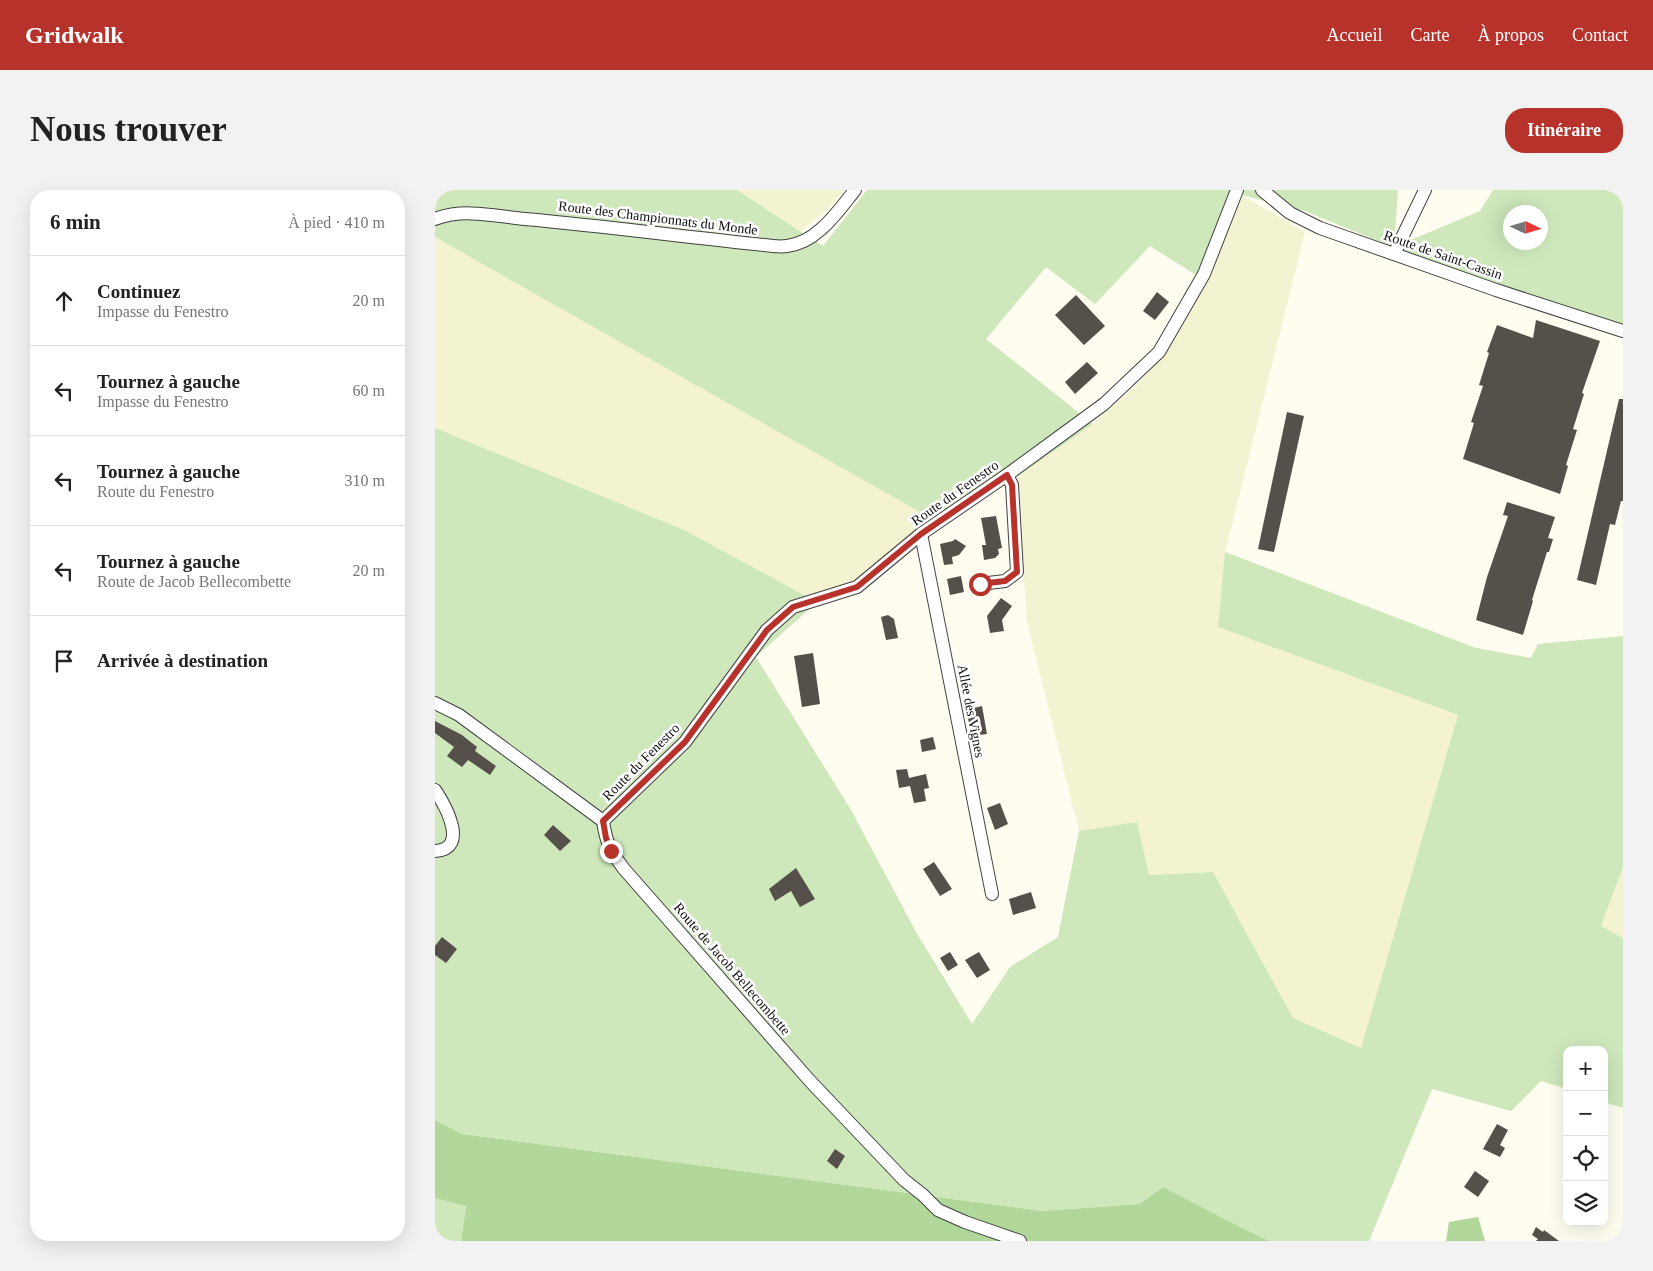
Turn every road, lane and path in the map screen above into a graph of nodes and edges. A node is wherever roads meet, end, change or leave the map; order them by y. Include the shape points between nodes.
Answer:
1 (855, 190) edge
2 (1237, 190) edge
3 (1262, 190) edge
4 (1425, 190) edge
5 (435, 219) edge
6 (1394, 254) junction
7 (1623, 331) edge
8 (1007, 475) junction
9 (921, 534) junction
10 (980, 584) dead end
11 (435, 703) edge
12 (435, 790) edge
13 (603, 821) junction
14 (435, 850) edge
15 (992, 894) dead end
16 (1020, 1241) edge

1 - 5 street, Route des Championnats du Monde via 824,227 812,237 789,246 464,213
2 - 8 street, Route du Fenestro via 1204,274 1159,352 1104,404
3 - 6 street, Route de Saint-Cassin via 1290,212 1320,228
4 - 6 street
6 - 7 street, Route de Saint-Cassin
8 - 9 street, Route du Fenestro
8 - 10 street via 1012,485 1017,572 1005,581
9 - 13 street, Route du Fenestro via 857,587 793,607 767,630 685,742
9 - 15 street, Allée des Vignes
11 - 13 street via 459,715
12 - 14 street via 449,816 453,834 449,845
13 - 16 street, Route de Jacob Bellecombette via 611,851 624,870 809,1081 880,1156 938,1210

